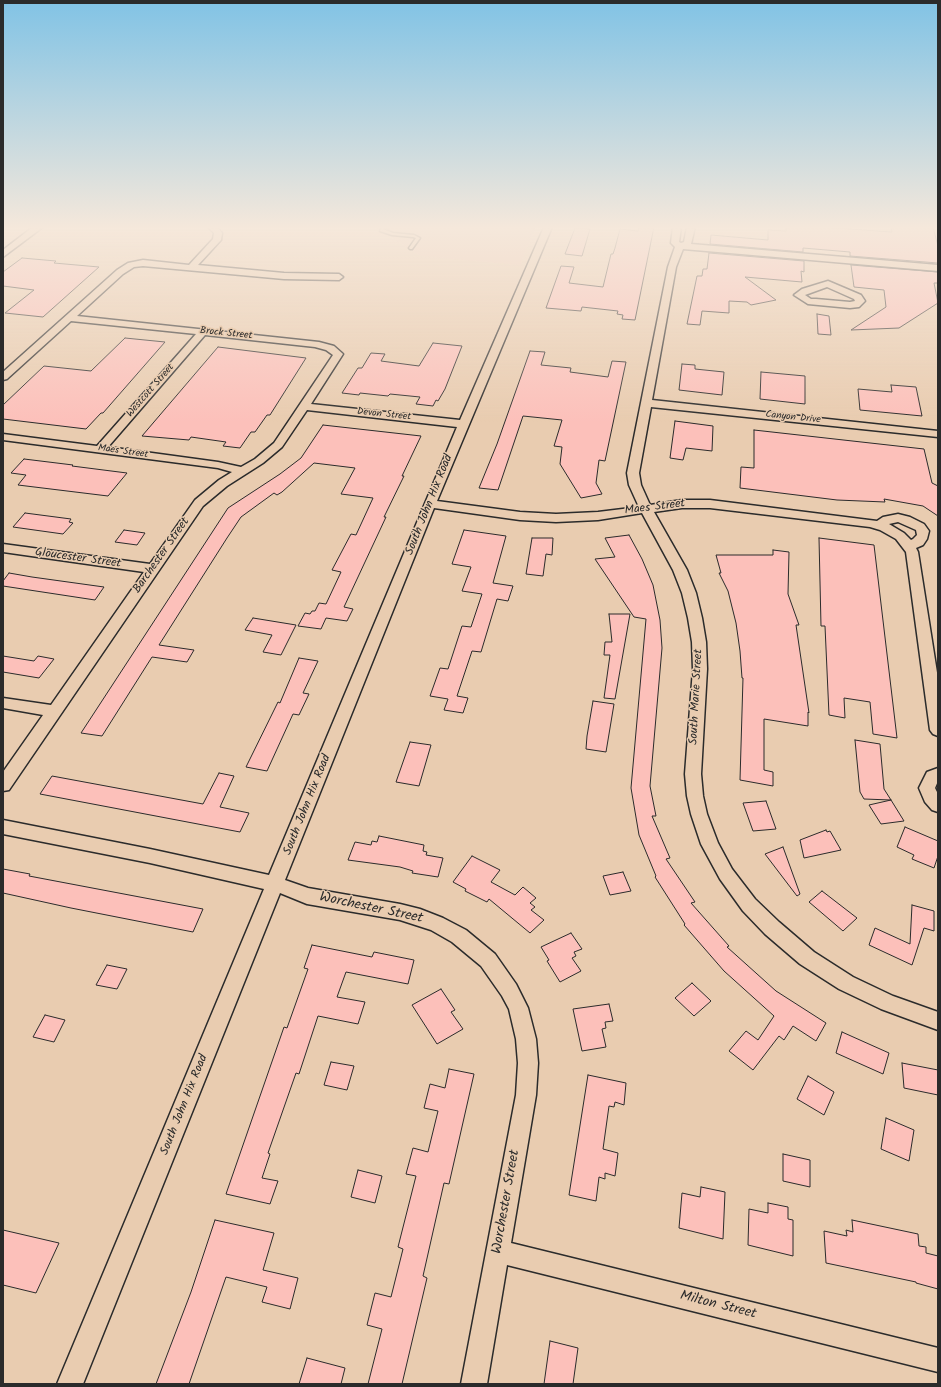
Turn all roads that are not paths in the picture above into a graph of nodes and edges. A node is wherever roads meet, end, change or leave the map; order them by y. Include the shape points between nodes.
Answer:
1 (97, 292) edge
2 (521, 292) edge
3 (667, 292) edge
4 (802, 292) edge
5 (850, 292) edge
6 (69, 318) junction
7 (203, 332) junction
8 (334, 350) joint
9 (3, 378) edge
10 (647, 403) junction
11 (304, 406) junction
12 (464, 424) junction
13 (938, 434) edge
14 (3, 437) edge
15 (100, 450) junction
16 (242, 471) junction
17 (430, 504) junction
18 (646, 508) junction
19 (879, 525) junction
20 (909, 546) junction
21 (3, 548) edge
22 (152, 570) junction
23 (3, 703) edge
24 (54, 711) junction
25 (938, 730) edge
26 (938, 774) edge
27 (3, 784) edge
28 (938, 805) edge
29 (3, 827) edge
30 (276, 884) junction
31 (938, 1021) edge
32 (498, 1251) junction
33 (938, 1360) edge
34 (70, 1384) edge
35 (474, 1384) edge

1 - 6 street
2 - 12 street, South John Hix Road
3 - 10 street, South Marie Street
4 - 5 street via 799,296 808,301 856,305 860,301
6 - 7 street, Brock Street
6 - 9 street
7 - 8 street, Brock Street via 316,344
7 - 15 street, Westcott Street
8 - 11 street, Barchester Street via 337,356
10 - 13 street, Canyon Drive
10 - 18 street, South Marie Street via 633,473 635,485
11 - 12 street, Devon Street
11 - 16 street, Barchester Street via 273,450
12 - 17 street, South John Hix Road
14 - 15 street, Maes Street
15 - 16 street, Maes Street via 218,465
16 - 22 street, Barchester Street via 199,503
17 - 18 street, Maes Street via 556,518 598,516
17 - 30 street, South John Hix Road
18 - 19 street, Maes Street via 710,504
18 - 31 street, South Marie Street via 680,570 695,618 700,669 693,774 695,796 710,844 726,874 749,905 807,958 846,982 888,1003
19 - 20 street, Maes Street via 895,532
19 - 20 street, Maes Street via 898,518 920,527 923,536
20 - 25 street via 912,552
21 - 22 street, Gloucester Street
22 - 24 street, Barchester Street
23 - 24 street
24 - 27 street, Barchester Street
26 - 28 street via 930,780 927,788 930,797
29 - 30 street, Worchester Street
30 - 32 street, Worchester Street via 307,896 400,912 437,924 459,936 488,960 508,990 518,1008 526,1038 528,1063 526,1095
30 - 34 street, South John Hix Road
32 - 33 street, Milton Street
32 - 35 street, Worchester Street

